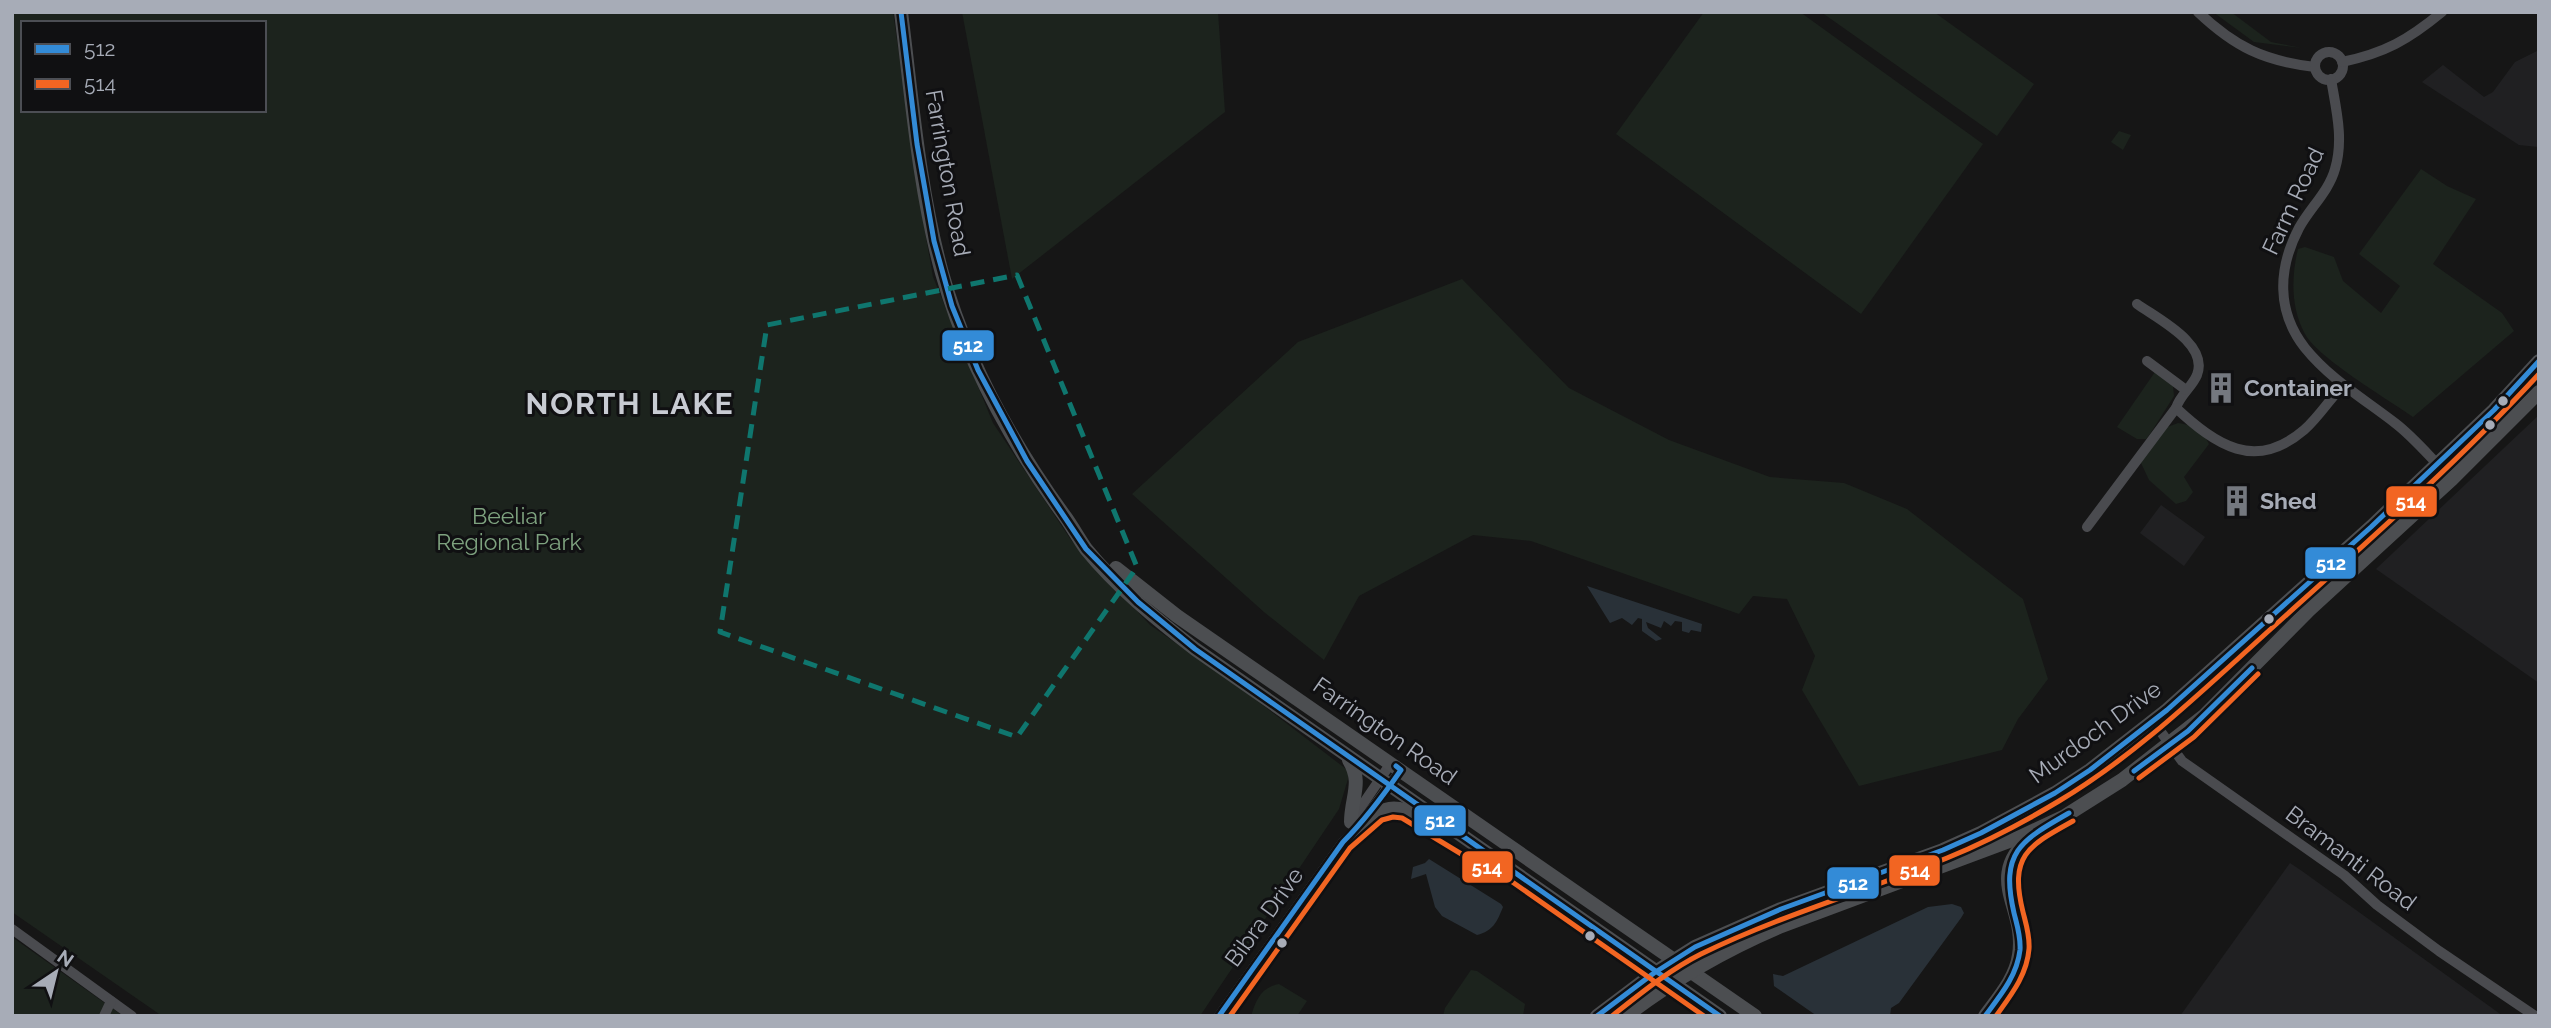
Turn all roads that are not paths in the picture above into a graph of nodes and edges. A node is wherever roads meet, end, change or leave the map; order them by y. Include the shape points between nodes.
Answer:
1 (901, 12) edge
2 (2198, 12) edge
3 (2442, 12) edge
4 (2342, 62) junction
5 (2315, 67) junction
6 (2331, 79) junction
7 (2137, 304) dead end
8 (2539, 361) edge
9 (2147, 362) dead end
10 (2343, 384) junction
11 (2186, 390) junction
12 (2539, 392) edge
13 (2176, 408) junction
14 (2438, 465) junction
15 (2452, 479) junction
16 (1068, 520) junction
17 (2087, 527) dead end
18 (2153, 721) junction
19 (2171, 743) junction
20 (1347, 756) junction
21 (1396, 766) junction
22 (1385, 783) junction
23 (1354, 825) junction
24 (2041, 828) junction
25 (1502, 864) junction
26 (1548, 872) junction
27 (12, 929) edge
28 (1596, 929) junction
29 (111, 1001) junction
30 (104, 1016) edge
31 (132, 1016) edge
32 (1219, 1016) edge
33 (1597, 1016) edge
34 (1626, 1016) edge
35 (1720, 1016) edge
36 (1755, 1016) edge
37 (1985, 1016) edge
38 (2535, 1016) edge

1 - 16 main road, Farrington Road via 926,204 947,287 993,400 1027,463
2 - 5 street via 2245,49 2286,64
3 - 4 street via 2412,37
4 - 5 street via 2337,54 2328,52 2319,56
4 - 6 street via 2340,73
5 - 6 street via 2322,78
6 - 10 street, Farm Road via 2341,147 2335,172 2299,227 2284,265 2282,303 2305,348
7 - 11 street via 2189,342 2199,359 2197,375
8 - 14 main road, Murdoch Drive
9 - 11 street
10 - 13 street via 2305,429 2281,447 2250,453 2226,446
10 - 14 street, Farm Road via 2398,425
11 - 13 street
12 - 15 main road
13 - 17 street
14 - 15 street, Farm Road
14 - 18 main road, Murdoch Drive
15 - 19 main road
16 - 20 main road, Farrington Road via 1086,548 1143,607
16 - 21 main road, Farrington Road via 1131,582
18 - 19 street, Bramanti Road
18 - 33 main road, Murdoch Drive via 2072,782 1999,824 1781,909 1686,952
19 - 24 main road via 2108,790
19 - 38 street, Bramanti Road via 2182,761 2344,875 2439,951
20 - 22 main road, Farrington Road
20 - 23 main road via 1357,779 1351,805
21 - 22 street, Bibra Drive
21 - 26 main road, Farrington Road
22 - 23 street, Bibra Drive
22 - 25 main road, Farrington Road
23 - 25 main road via 1378,812 1405,810
23 - 32 street, Bibra Drive
24 - 34 main road via 1779,927 1703,964
24 - 37 main road via 2011,859 2007,874 2021,939 2019,957
25 - 28 main road, Farrington Road
26 - 28 main road via 1539,878 1590,915
26 - 36 main road, Farrington Road
27 - 29 street
28 - 35 main road, Farrington Road
29 - 30 street
29 - 31 street

